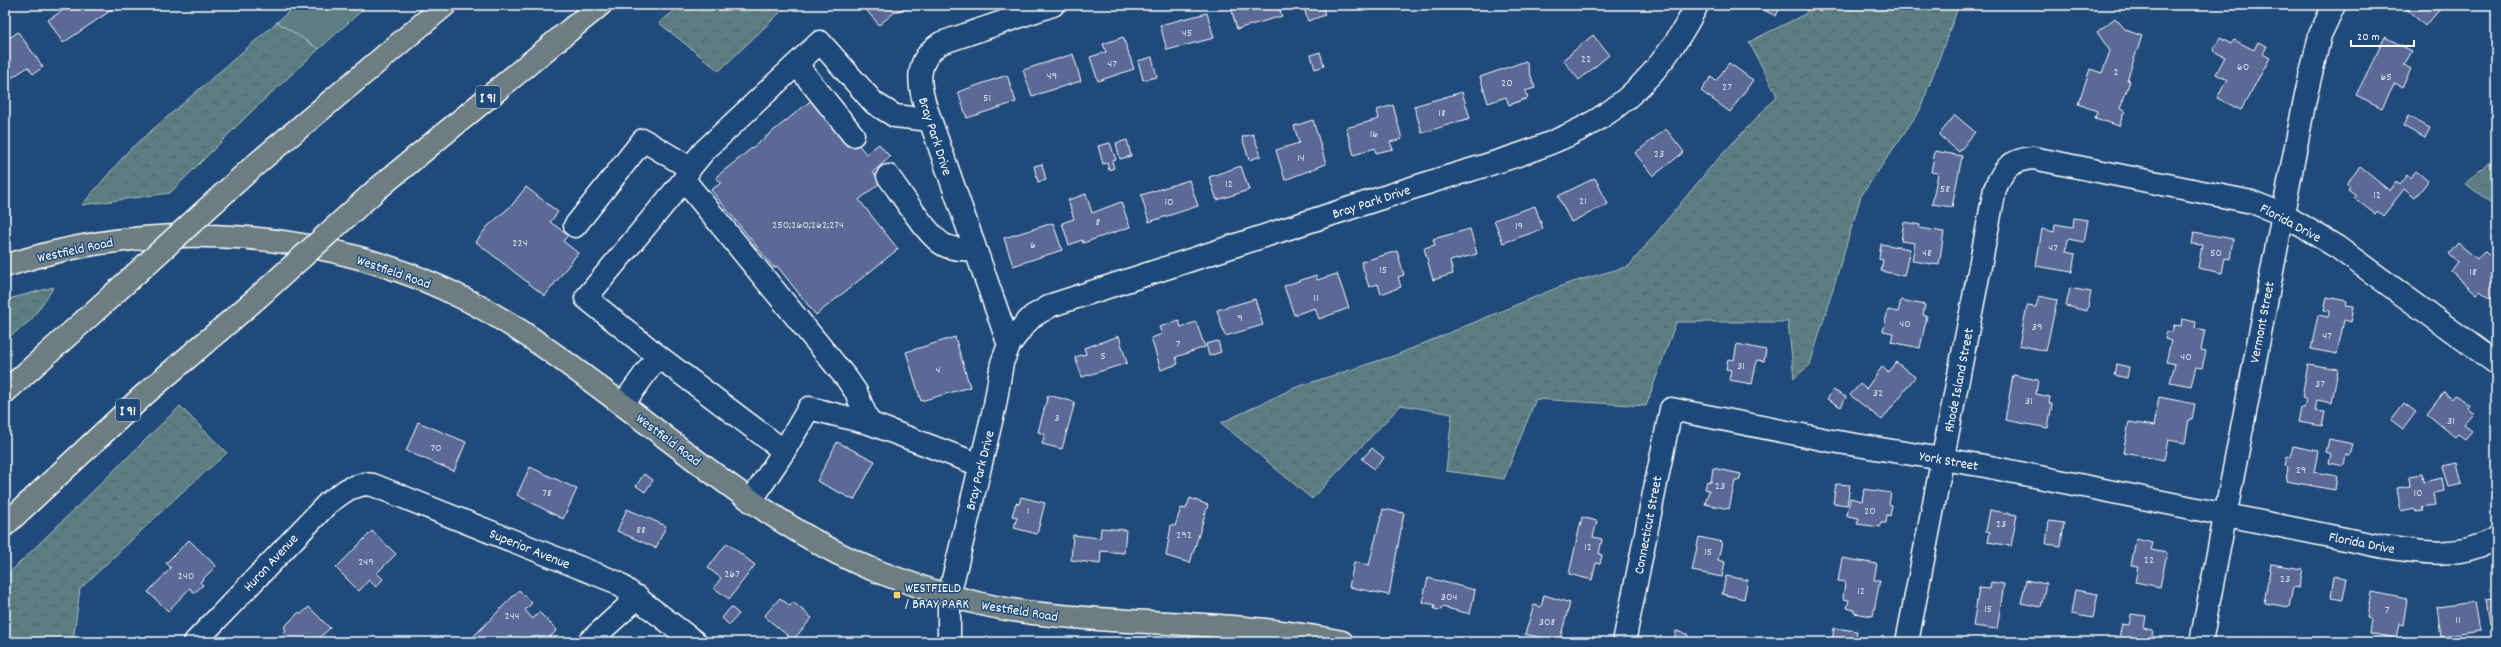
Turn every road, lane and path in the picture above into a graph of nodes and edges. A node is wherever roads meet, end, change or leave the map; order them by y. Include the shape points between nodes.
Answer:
1 (445, 5) edge
2 (600, 5) edge
3 (1053, 5) edge
4 (1697, 5) edge
5 (2334, 5) edge
6 (797, 65) junction
7 (930, 120) junction
8 (853, 135) dead end
9 (2006, 167) joint
10 (687, 174) junction
11 (888, 176) dead end
12 (2282, 214) junction
13 (575, 226) dead end
14 (975, 250) junction
15 (5, 266) edge
16 (1009, 345) junction
17 (658, 356) junction
18 (2496, 363) edge
19 (5, 392) edge
20 (623, 404) junction
21 (1671, 409) joint
22 (869, 423) junction
23 (784, 451) junction
24 (1943, 458) junction
25 (980, 465) junction
26 (350, 488) joint
27 (751, 500) junction
28 (2226, 516) junction
29 (5, 525) edge
30 (2496, 538) edge
31 (949, 596) junction
32 (638, 597) junction
33 (196, 642) edge
34 (589, 642) edge
35 (695, 642) edge
36 (949, 642) edge
37 (1342, 642) edge
38 (1624, 642) edge
39 (1907, 642) edge
40 (2201, 642) edge

1 - 19 main road, bridge via 254,166
2 - 29 main road, I 91, bridge via 376,190 256,299 144,395
3 - 7 street, Bray Park Drive via 945,42 930,51 921,67 919,81
4 - 16 street, Bray Park Drive via 1674,46 1650,75 1611,110 1580,129 1503,159 1052,305 1033,316
5 - 12 street, Vermont Street via 2320,35
6 - 7 street via 820,42 874,103 895,116
6 - 8 street
6 - 10 street via 704,151
7 - 14 street, Bray Park Drive
9 - 12 street, Florida Drive via 2015,161 2032,158 2252,202
9 - 24 street, Rhode Island Street via 1995,190
10 - 13 street via 643,140
10 - 17 street via 586,298
10 - 22 street via 847,379 856,392
11 - 14 street via 934,237 945,246
12 - 18 street, Florida Drive via 2337,247
12 - 28 street, Vermont Street
14 - 16 street, Bray Park Drive
15 - 20 main road, Westfield Road via 94,244 158,237 243,237 317,248 392,268 468,300 531,338
16 - 25 street, Bray Park Drive via 1002,364
17 - 20 street
17 - 23 street
20 - 27 main road, Westfield Road
21 - 24 street, York Street via 1832,441
21 - 38 street, Connecticut Street
22 - 23 street via 809,408
22 - 25 street
23 - 27 street
24 - 28 street, York Street
24 - 39 street, Rhode Island Street
25 - 31 street, Bray Park Drive
26 - 32 street, Superior Avenue via 364,484 372,485 616,582
26 - 33 street, Huron Avenue via 315,515
27 - 31 main road, Westfield Road via 846,557 906,582
28 - 30 street, Florida Drive via 2426,553 2462,552
28 - 40 street, Vermont Street
31 - 36 street, Bray Park Drive
31 - 37 main road, Westfield Road via 1029,613 1100,620 1244,627
32 - 34 street
32 - 35 street, Superior Avenue

